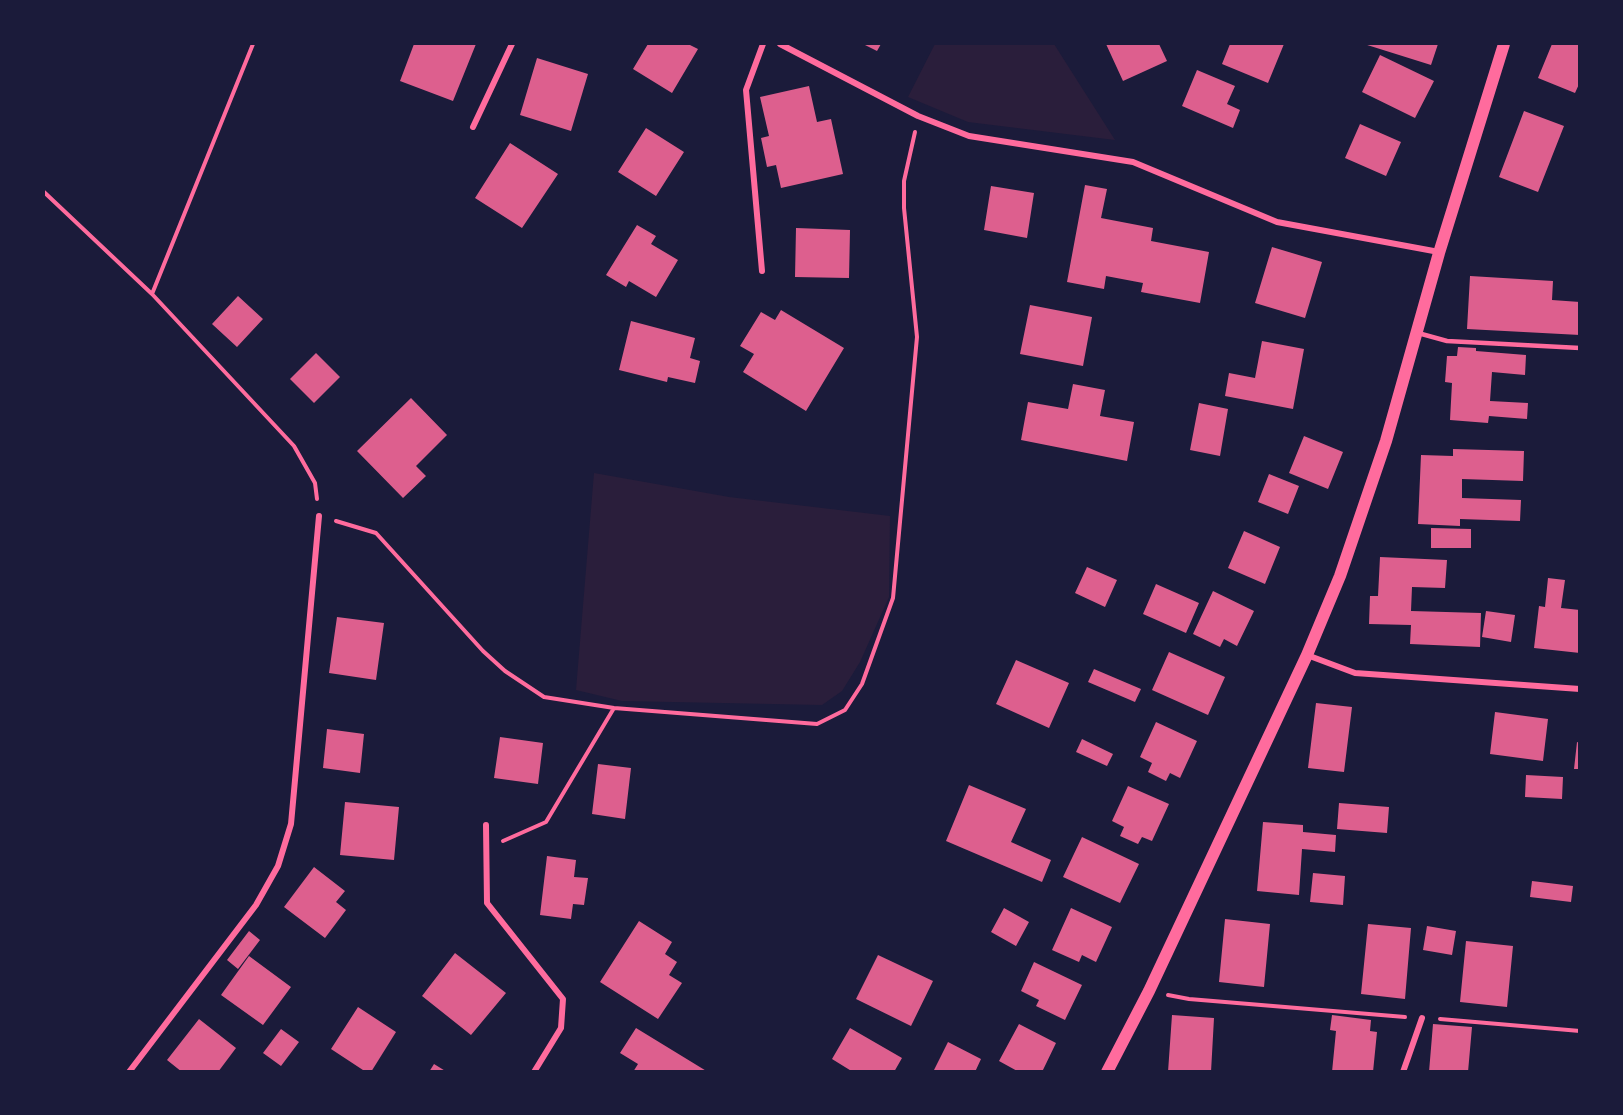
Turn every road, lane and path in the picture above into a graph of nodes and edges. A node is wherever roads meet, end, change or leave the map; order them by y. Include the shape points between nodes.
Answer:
1 (254, 44) edge
2 (512, 44) edge
3 (763, 44) edge
4 (780, 44) edge
5 (1504, 44) edge
6 (918, 116) junction
7 (472, 127) dead end
8 (44, 192) edge
9 (1439, 253) junction
10 (762, 271) dead end
11 (152, 294) junction
12 (1416, 333) junction
13 (1580, 348) edge
14 (319, 516) junction
15 (1307, 655) junction
16 (1580, 689) edge
17 (614, 708) junction
18 (486, 825) dead end
19 (487, 848) junction
20 (1149, 991) junction
21 (1422, 1018) junction
22 (1580, 1031) edge
23 (129, 1071) edge
24 (534, 1071) edge
25 (1107, 1071) edge
26 (1403, 1071) edge

1 - 11 path
2 - 7 street
3 - 10 street via 746,90
4 - 6 street
5 - 9 main road
6 - 9 street via 969,136 1133,162 1277,222
6 - 17 path via 904,181 917,337 893,598 862,684 845,710 817,724
8 - 11 path
9 - 12 main road
11 - 14 path via 294,446 315,483
12 - 13 lane via 1447,341
12 - 15 main road via 1379,464 1340,576
14 - 17 path via 376,533 483,651 544,697
14 - 23 street via 291,824 278,866 256,905
15 - 16 street via 1355,673
15 - 20 main road
17 - 19 path via 546,822
18 - 19 street
19 - 24 street via 487,903 563,999 561,1028
20 - 21 path via 1189,999
20 - 25 main road
21 - 22 path
21 - 26 street

